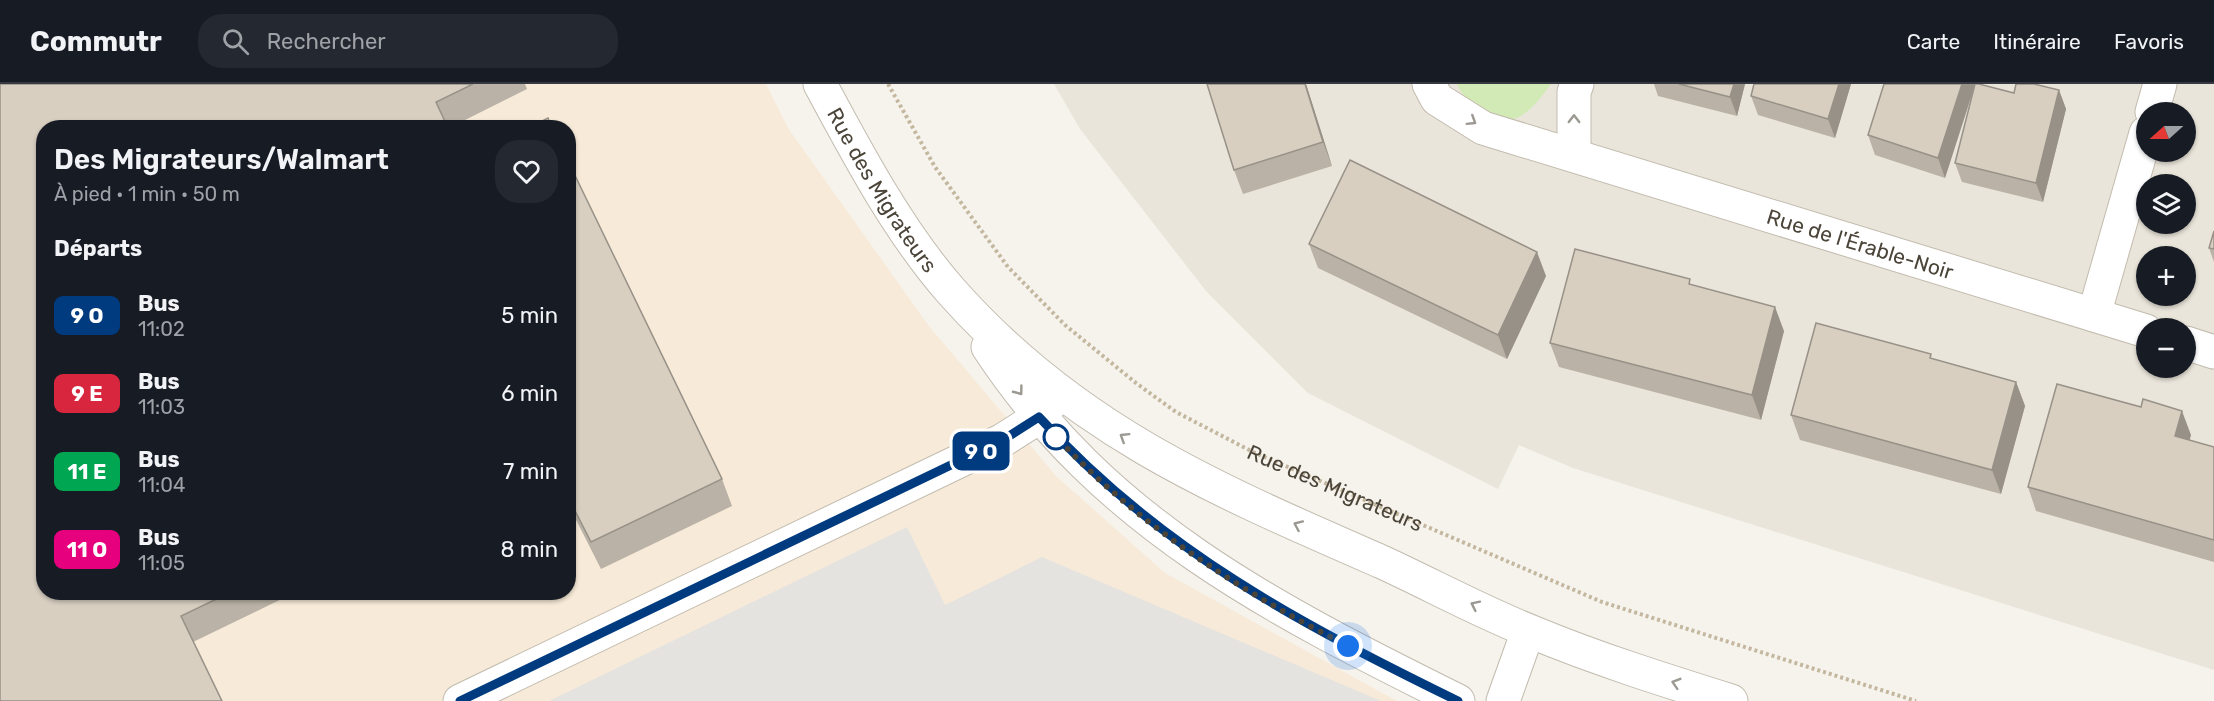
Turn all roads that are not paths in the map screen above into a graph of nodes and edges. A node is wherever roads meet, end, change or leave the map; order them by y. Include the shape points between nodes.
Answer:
1 (820, 84) edge
2 (1429, 84) edge
3 (1577, 84) edge
4 (2160, 84) edge
5 (2155, 102) edge
6 (1574, 156) junction
7 (2138, 162) edge
8 (951, 290) junction
9 (2094, 315) junction
10 (2136, 329) edge
11 (2196, 347) edge
12 (2214, 352) edge
13 (1060, 393) junction
14 (1039, 417) junction
15 (1528, 631) junction
16 (460, 701) edge
17 (1458, 701) edge
18 (1503, 701) edge
19 (1731, 701) edge

1 - 8 street, Rue des Migrateurs via 891,205
2 -> 6 street, Rue de l'Érable-Noir via 1437,99 1483,128
6 -> 3 street
4 - 5 street
6 - 9 street, Rue de l'Érable-Noir
7 - 9 street
8 - 13 street, Rue des Migrateurs via 1002,343
8 -> 14 street, Rue des Migrateurs
9 - 10 street, Rue de l'Érable-Noir
11 - 12 street
13 - 14 street
15 -> 13 street, Rue des Migrateurs via 1188,474
14 - 16 street via 1003,440
14 - 17 street, Rue des Migrateurs via 1106,485 1186,550 1329,637
15 - 18 street
19 -> 15 street, Rue des Migrateurs via 1611,663

